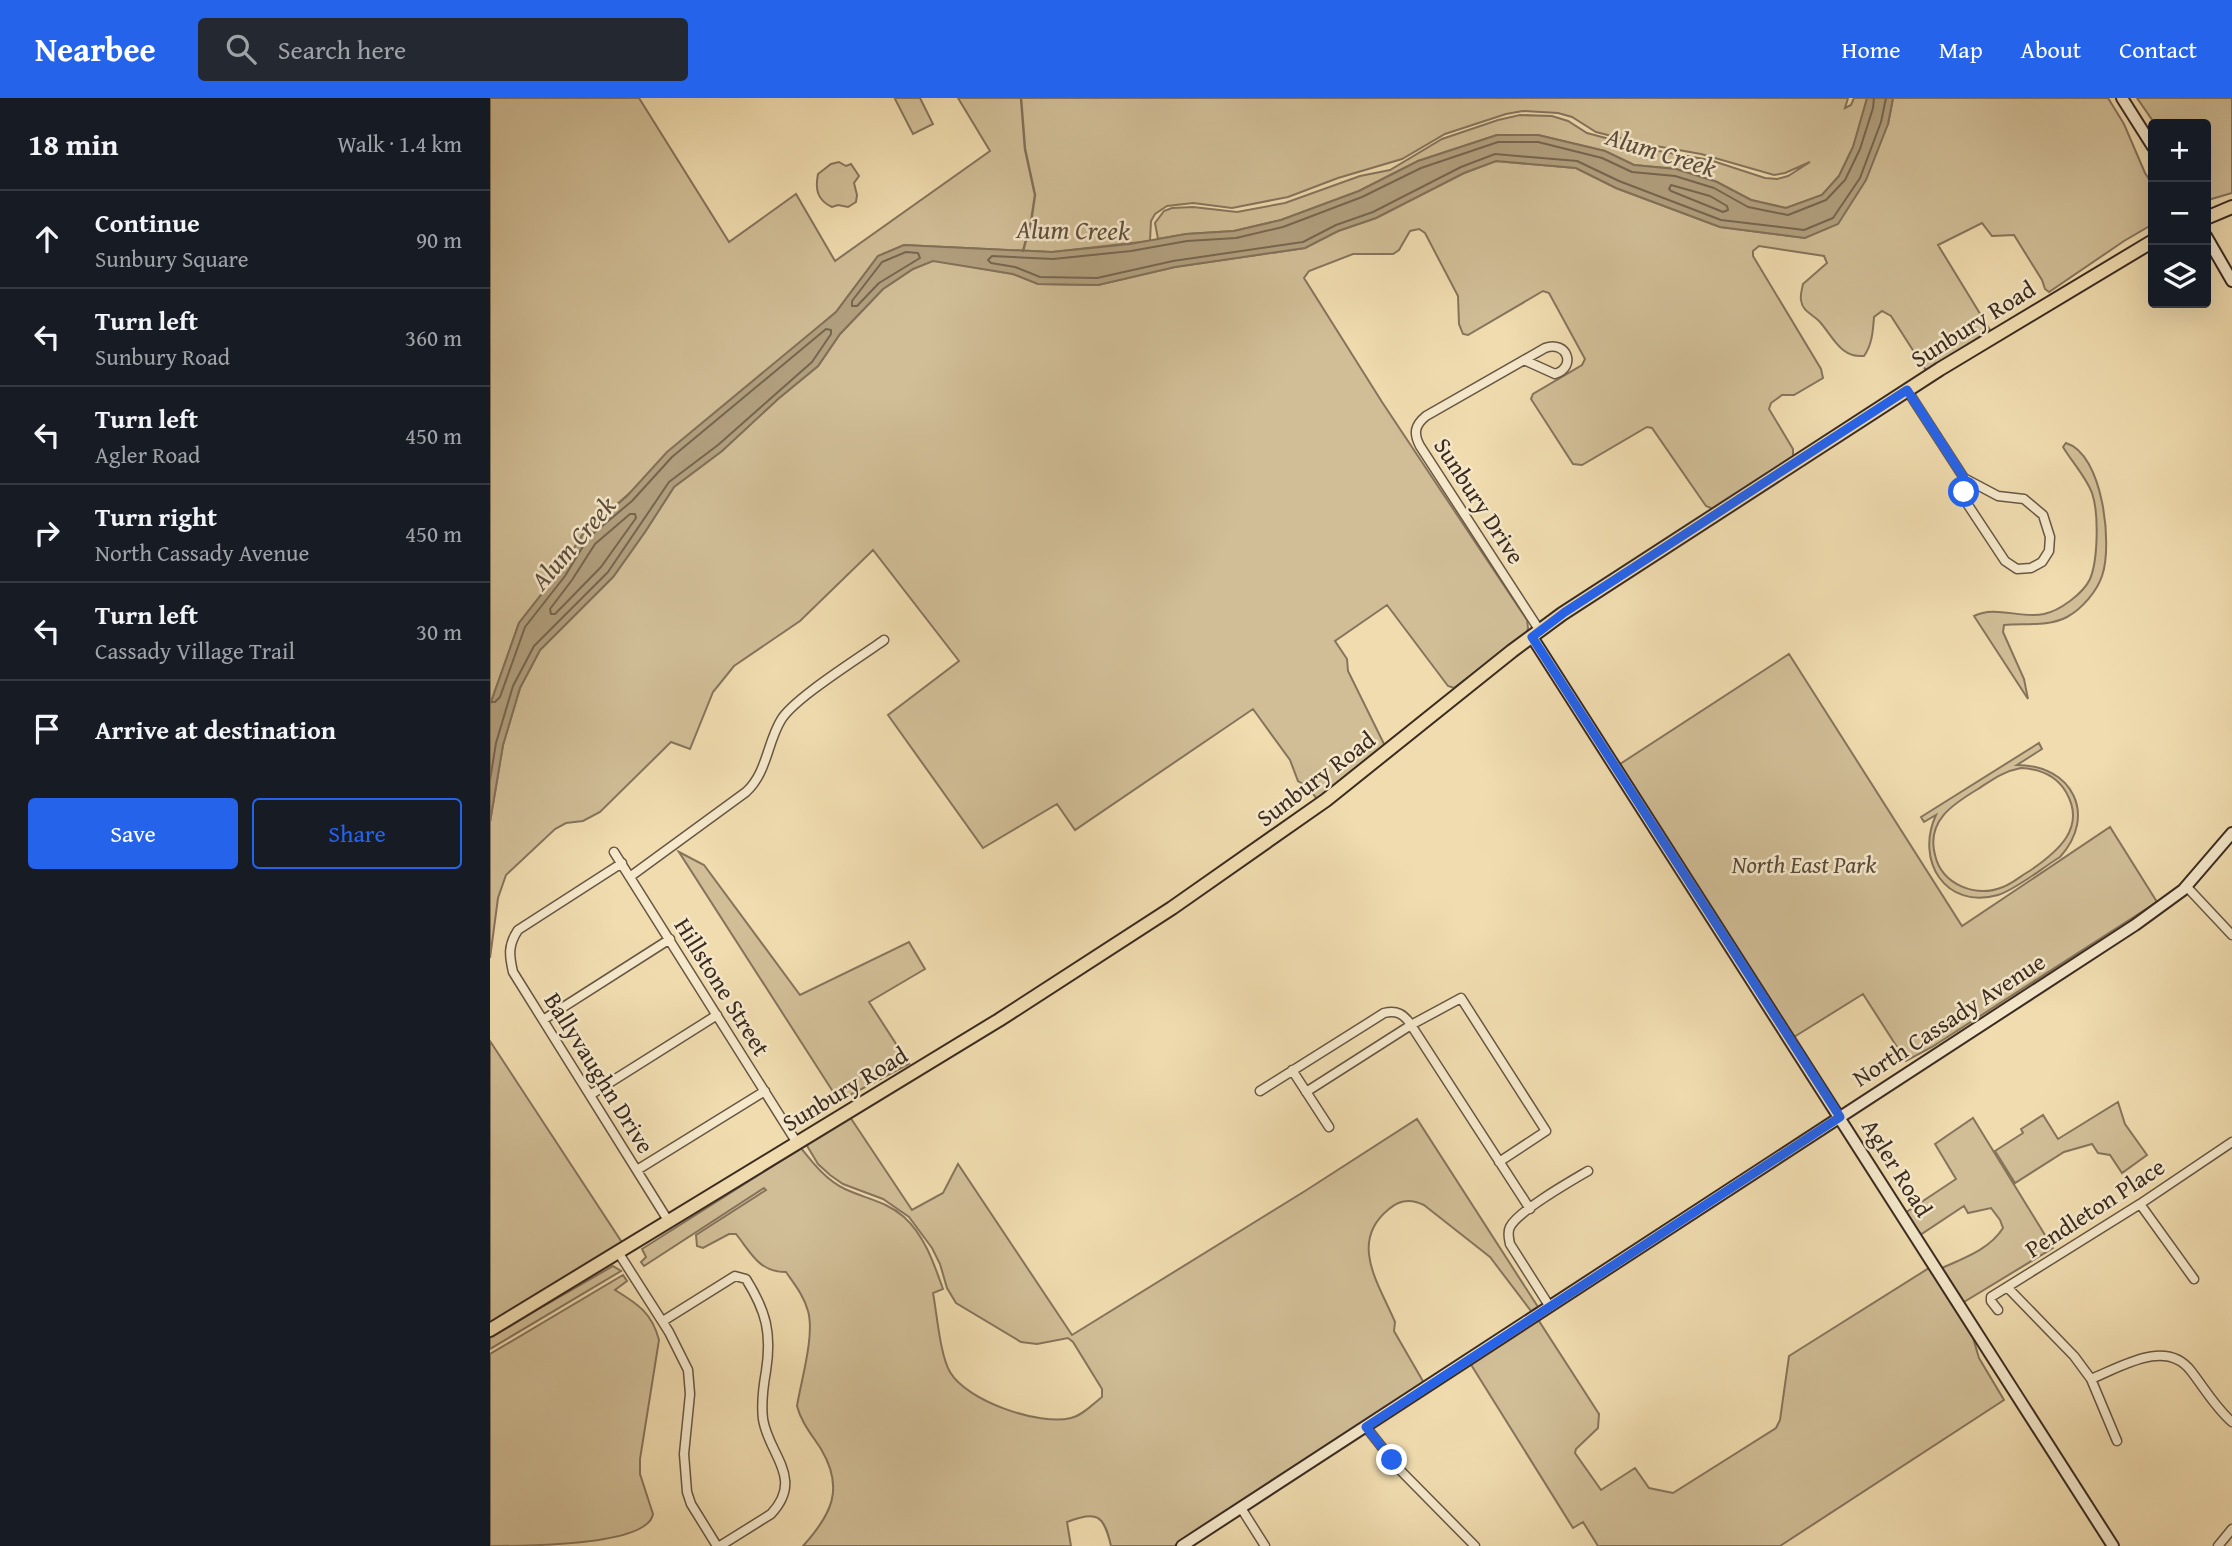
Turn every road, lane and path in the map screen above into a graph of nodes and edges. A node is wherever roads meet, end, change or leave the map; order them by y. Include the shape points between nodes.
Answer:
1 (2122, 98) edge
2 (2148, 139) edge
3 (2232, 207) edge
4 (2211, 216) edge
5 (2148, 244) edge
6 (2211, 245) edge
7 (2232, 281) edge
8 (1524, 360) junction
9 (1907, 390) junction
10 (1964, 478) junction
11 (1536, 634) junction
12 (884, 640) dead end
13 (2232, 833) edge
14 (614, 852) dead end
15 (622, 863) junction
16 (631, 876) junction
17 (2186, 886) junction
18 (2232, 935) edge
19 (670, 939) junction
20 (717, 1015) junction
21 (543, 1020) junction
22 (1411, 1025) junction
23 (1292, 1070) junction
24 (765, 1091) junction
25 (1260, 1091) dead end
26 (1306, 1093) junction
27 (590, 1095) junction
28 (1840, 1117) junction
29 (1329, 1127) dead end
30 (2232, 1142) edge
31 (797, 1143) junction
32 (1499, 1162) junction
33 (637, 1170) junction
34 (1588, 1171) dead end
35 (2140, 1204) junction
36 (1530, 1209) junction
37 (669, 1222) junction
38 (618, 1252) junction
39 (2194, 1279) dead end
40 (2007, 1287) junction
41 (1550, 1307) junction
42 (1998, 1310) dead end
43 (663, 1321) junction
44 (490, 1330) edge
45 (2091, 1379) junction
46 (2232, 1422) edge
47 (1366, 1427) junction
48 (2117, 1441) dead end
49 (1241, 1508) junction
50 (2232, 1529) edge
51 (2223, 1544) edge
52 (718, 1546) edge
53 (1182, 1546) edge
54 (1265, 1546) edge
55 (1475, 1546) edge
56 (2113, 1546) edge

1 - 2 main road
3 - 4 main road
5 - 9 main road, Sunbury Road
6 - 7 main road
8 - 8 street, Sunbury Drive via 1552,345 1560,346 1568,358 1563,372 1555,374
8 - 11 street, Sunbury Drive via 1426,416 1415,432
9 - 10 street
9 - 11 main road, Sunbury Road
10 - 10 street via 1998,496 2024,499 2043,515 2050,537 2042,562 2017,569 2005,561 1968,505
11 - 28 main road, Agler Road
11 - 31 main road, Sunbury Road via 1280,833 1063,980
12 - 16 street via 782,717 755,784
13 - 17 main road, North Cassady Avenue
14 - 15 street, Hillstone Street
15 - 16 street, Hillstone Street
15 - 21 street, Ballyvaughn Drive via 530,921 511,941 513,972
16 - 19 street, Hillstone Street
17 - 18 street
17 - 28 main road, North Cassady Avenue via 2135,925
19 - 20 street, Hillstone Street
19 - 21 street
20 - 24 street, Hillstone Street
20 - 27 street
21 - 27 street, Ballyvaughn Drive
22 - 23 street via 1401,1013 1384,1013
22 - 26 street
22 - 32 street
22 - 32 street via 1461,998 1546,1131
23 - 25 street
23 - 26 street
24 - 31 street, Hillstone Street
24 - 33 street
26 - 29 street
27 - 33 street, Ballyvaughn Drive
28 - 41 main road, North Cassady Avenue
28 - 56 main road, Agler Road
30 - 35 street, Pendleton Place
31 - 37 main road, Sunbury Road
32 - 36 street
33 - 37 street, Ballyvaughn Drive
34 - 36 street
35 - 39 street
35 - 40 street, Pendleton Place
36 - 41 street via 1511,1225 1510,1244
37 - 38 main road, Sunbury Road
38 - 43 street
38 - 44 main road, Sunbury Road
40 - 42 street, Pendleton Place via 1991,1297
40 - 45 street
41 - 47 main road, North Cassady Avenue
43 - 52 street via 690,1381 684,1454 687,1492
43 - 52 street via 730,1279 741,1277 759,1301 767,1322 763,1422 783,1465 784,1490 776,1508
45 - 46 street via 2150,1356 2171,1356 2190,1370
45 - 48 street
47 - 49 main road, North Cassady Avenue
47 - 55 street via 1400,1470
49 - 53 main road, North Cassady Avenue
49 - 54 street
50 - 51 street

